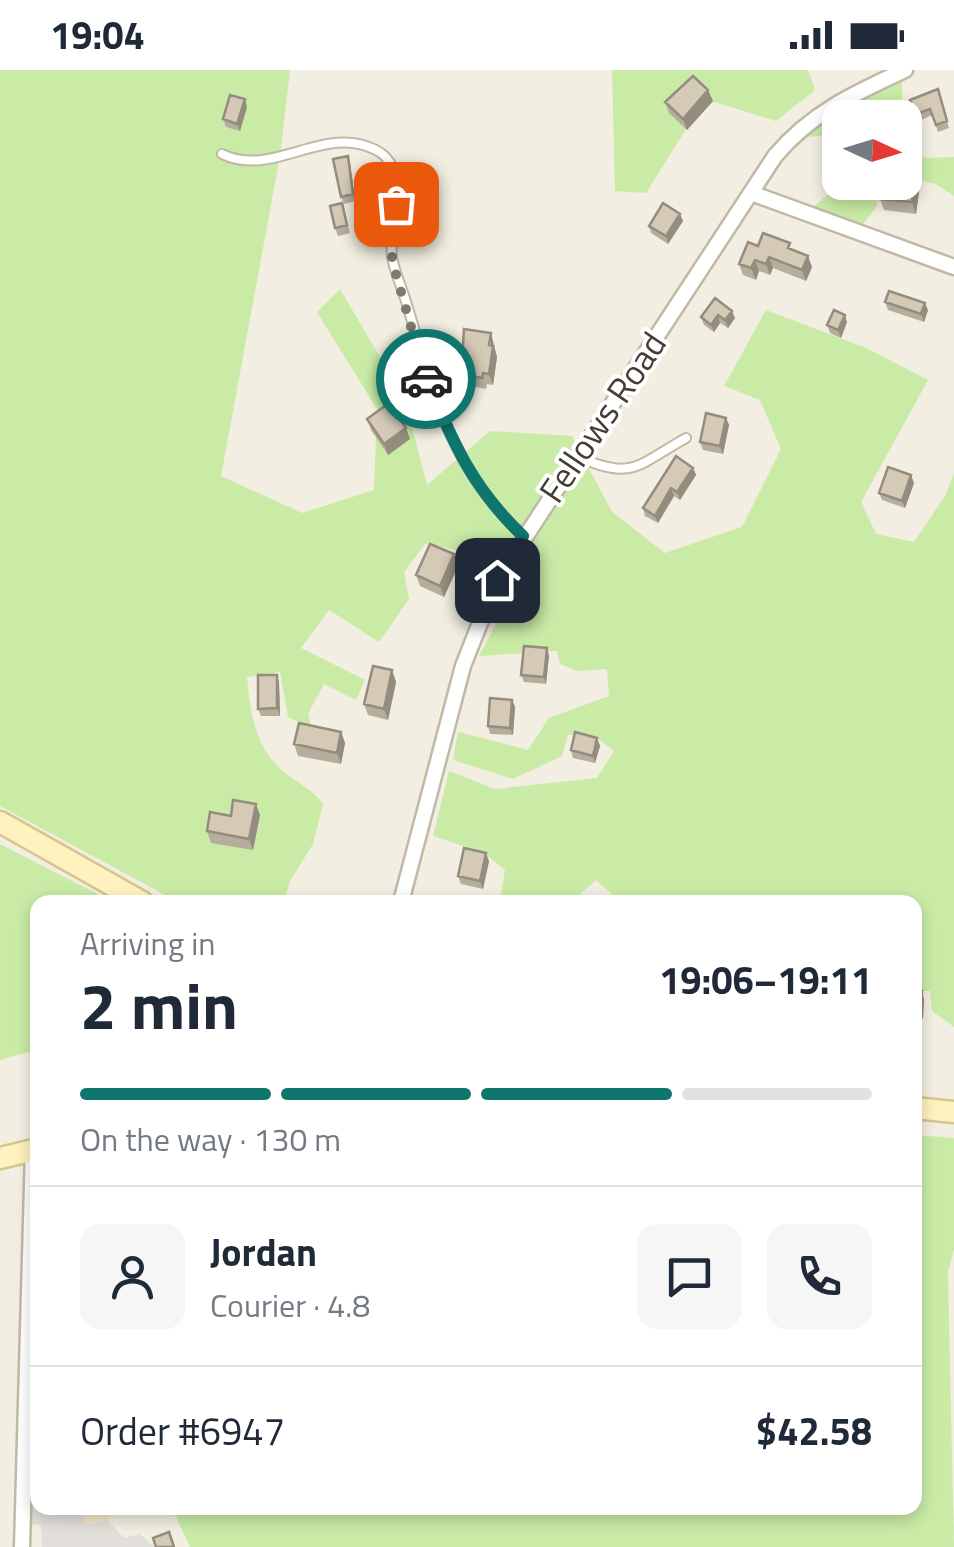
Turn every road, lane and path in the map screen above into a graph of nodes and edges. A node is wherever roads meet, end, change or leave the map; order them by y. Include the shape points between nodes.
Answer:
1 (905, 70) edge
2 (222, 154) dead end
3 (751, 193) junction
4 (954, 267) edge
5 (686, 438) dead end
6 (578, 457) junction
7 (523, 536) junction
8 (0, 822) edge
9 (130, 895) edge
10 (403, 895) edge
11 (922, 1109) edge
12 (954, 1112) edge
13 (30, 1151) edge
14 (0, 1158) edge
15 (30, 1461) edge
16 (22, 1547) edge

1 - 3 street, Fellows Road via 796,130
2 - 7 lane via 239,163 263,161 353,140 381,152 394,171 393,264 426,378 458,454 490,505
3 - 4 street
3 - 6 street, Fellows Road
5 - 6 lane via 628,470 608,470
6 - 7 street, Fellows Road
7 - 10 street, Fellows Road via 497,580 463,666
8 - 9 main road
11 - 12 main road
13 - 14 main road
15 - 16 street

